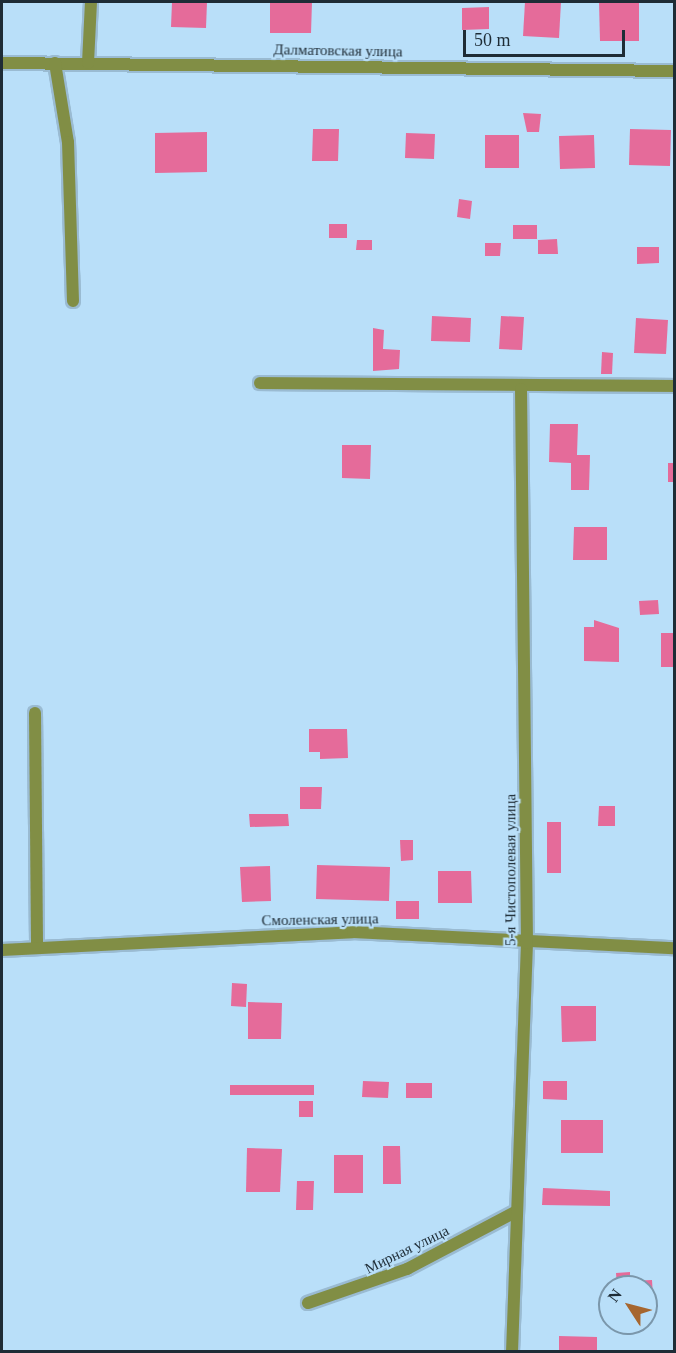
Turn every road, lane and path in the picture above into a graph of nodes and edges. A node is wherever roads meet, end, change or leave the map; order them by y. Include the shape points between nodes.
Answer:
1 (91, 2) edge
2 (2, 63) edge
3 (55, 63) junction
4 (88, 63) junction
5 (675, 71) edge
6 (73, 301) dead end
7 (260, 383) dead end
8 (675, 386) edge
9 (521, 389) junction
10 (35, 713) dead end
11 (527, 943) junction
12 (37, 948) junction
13 (675, 948) edge
14 (2, 950) edge
15 (515, 1212) junction
16 (308, 1303) dead end
17 (512, 1352) edge

1 - 4 street
2 - 3 street, Далматовская улица
3 - 4 street, Далматовская улица
3 - 6 street via 68,142
4 - 5 street, Далматовская улица
7 - 9 street
8 - 9 street
9 - 11 street, 5-я Чистополевая улица
10 - 12 street
11 - 12 street, Смоленская улица via 353,932
11 - 13 street, Смоленская улица
11 - 15 street, 5-я Чистополевая улица
12 - 14 street, Смоленская улица
15 - 16 street, Мирная улица via 368,1286
15 - 17 street, 5-я Чистополевая улица

